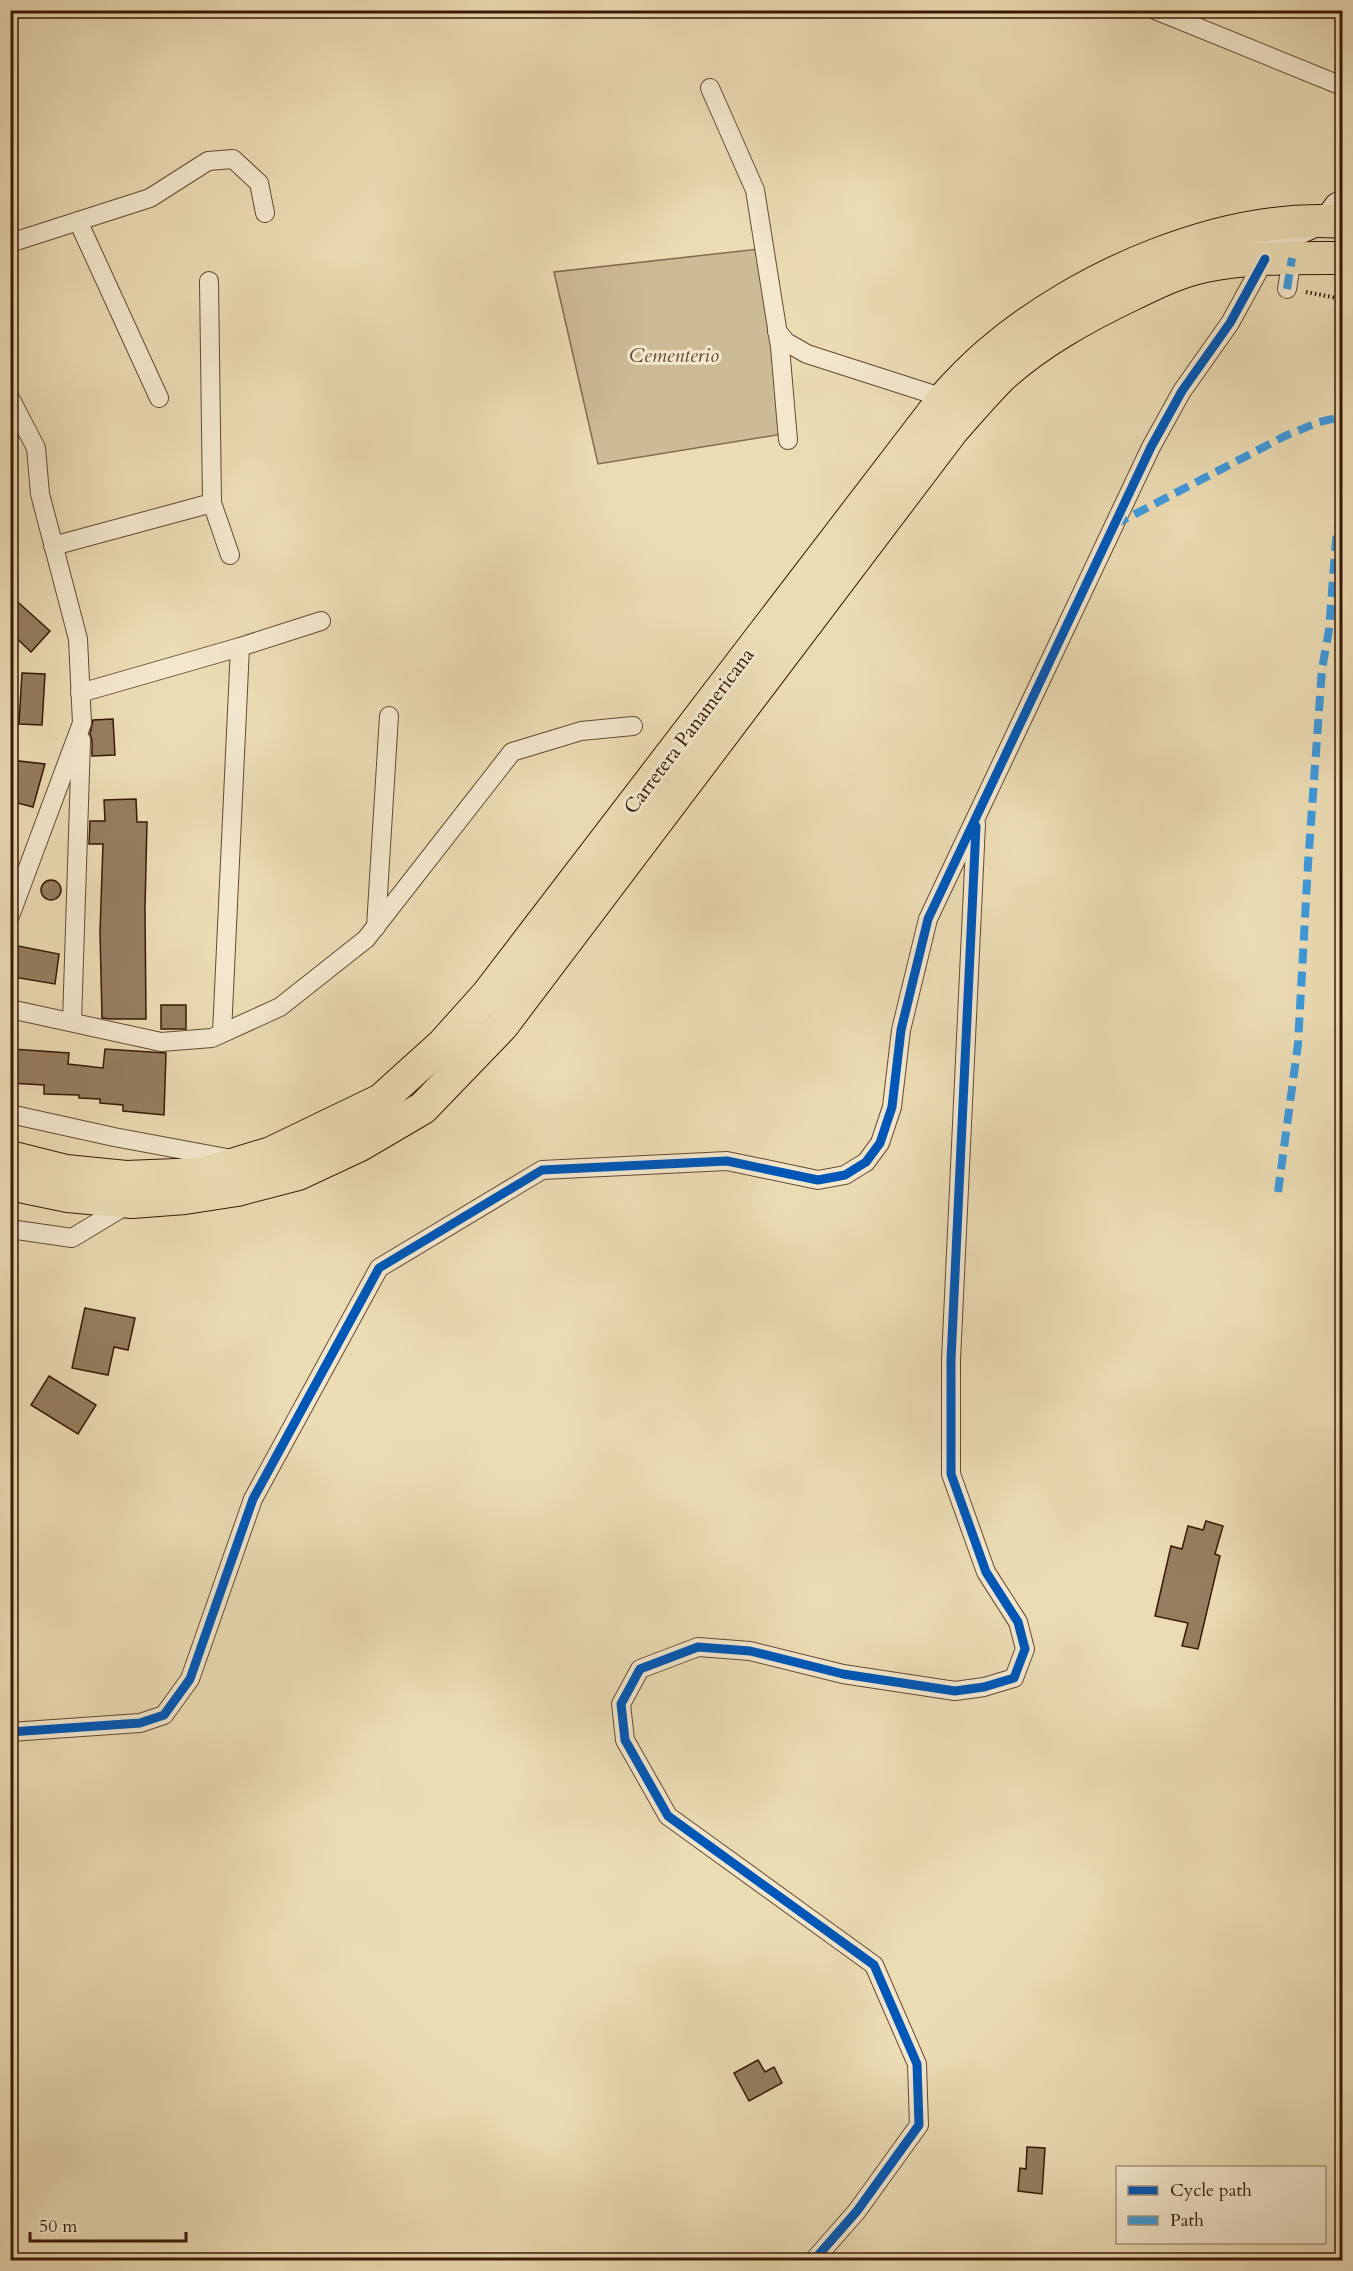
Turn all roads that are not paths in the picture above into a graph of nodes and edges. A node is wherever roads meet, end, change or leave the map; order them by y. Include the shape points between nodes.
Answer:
1 (1155, 10) edge
2 (1342, 86) edge
3 (710, 88) dead end
4 (264, 213) dead end
5 (78, 221) junction
6 (1338, 221) edge
7 (10, 243) edge
8 (1278, 258) junction
9 (1342, 258) edge
10 (1233, 261) junction
11 (209, 280) dead end
12 (1287, 289) road end
13 (777, 331) junction
14 (10, 398) edge
15 (159, 398) dead end
16 (944, 398) junction
17 (789, 440) dead end
18 (212, 503) junction
19 (53, 546) junction
20 (230, 555) dead end
21 (321, 621) dead end
22 (240, 647) junction
23 (80, 693) junction
24 (389, 716) dead end
25 (82, 723) junction
26 (633, 726) dead end
27 (976, 816) junction
28 (10, 916) edge
29 (376, 927) junction
30 (10, 1009) edge
31 (72, 1023) junction
32 (222, 1033) junction
33 (10, 1114) edge
34 (10, 1156) edge
35 (243, 1161) junction
36 (10, 1184) edge
37 (132, 1202) junction
38 (10, 1229) edge
39 (10, 1732) edge
40 (814, 2260) edge

1 - 2 street
3 - 13 street via 755,190
4 - 5 street via 259,183 233,159 208,161 150,198
5 - 7 street
5 - 15 street
6 - 10 street
6 - 16 highway, Carretera Panamericana via 1272,224 1204,237 1139,262 1054,306 1012,335
8 - 9 highway, Carretera Panamericana
8 - 10 highway, Carretera Panamericana
8 - 12 street
8 - 27 street via 1182,391 1151,447
10 - 37 highway, Carretera Panamericana via 1175,275 1122,299 1066,330 1001,377 952,431 502,1026 423,1108 360,1145 298,1174 237,1190
11 - 18 street
13 - 16 street via 786,342 807,354
13 - 17 street
14 - 19 street via 36,448 40,494
16 - 35 highway, Carretera Panamericana via 487,995 443,1044 381,1100 271,1153
18 - 19 street
18 - 20 street
19 - 23 street via 78,639
21 - 22 street
22 - 23 street
22 - 32 street
23 - 25 street
24 - 29 street
25 - 28 street
25 - 31 street
26 - 29 street via 581,731 512,752
27 - 39 street via 928,919 901,1030 892,1107 880,1143 866,1162 845,1175 818,1180 727,1161 542,1170 379,1269 253,1499 190,1679 164,1715 140,1723
27 - 40 street via 951,1360 951,1474 986,1572 1018,1622 1025,1649 1014,1678 956,1691 843,1674 750,1651 698,1647 640,1669 621,1704 625,1740 668,1816 874,1965 917,2064 919,2125 857,2211
29 - 32 street via 280,1007
30 - 31 street
31 - 32 street via 161,1042 212,1038
33 - 35 street
34 - 35 highway, Carretera Panamericana via 66,1171 126,1177 202,1174
36 - 37 highway, Carretera Panamericana via 68,1196
37 - 38 street via 72,1238

